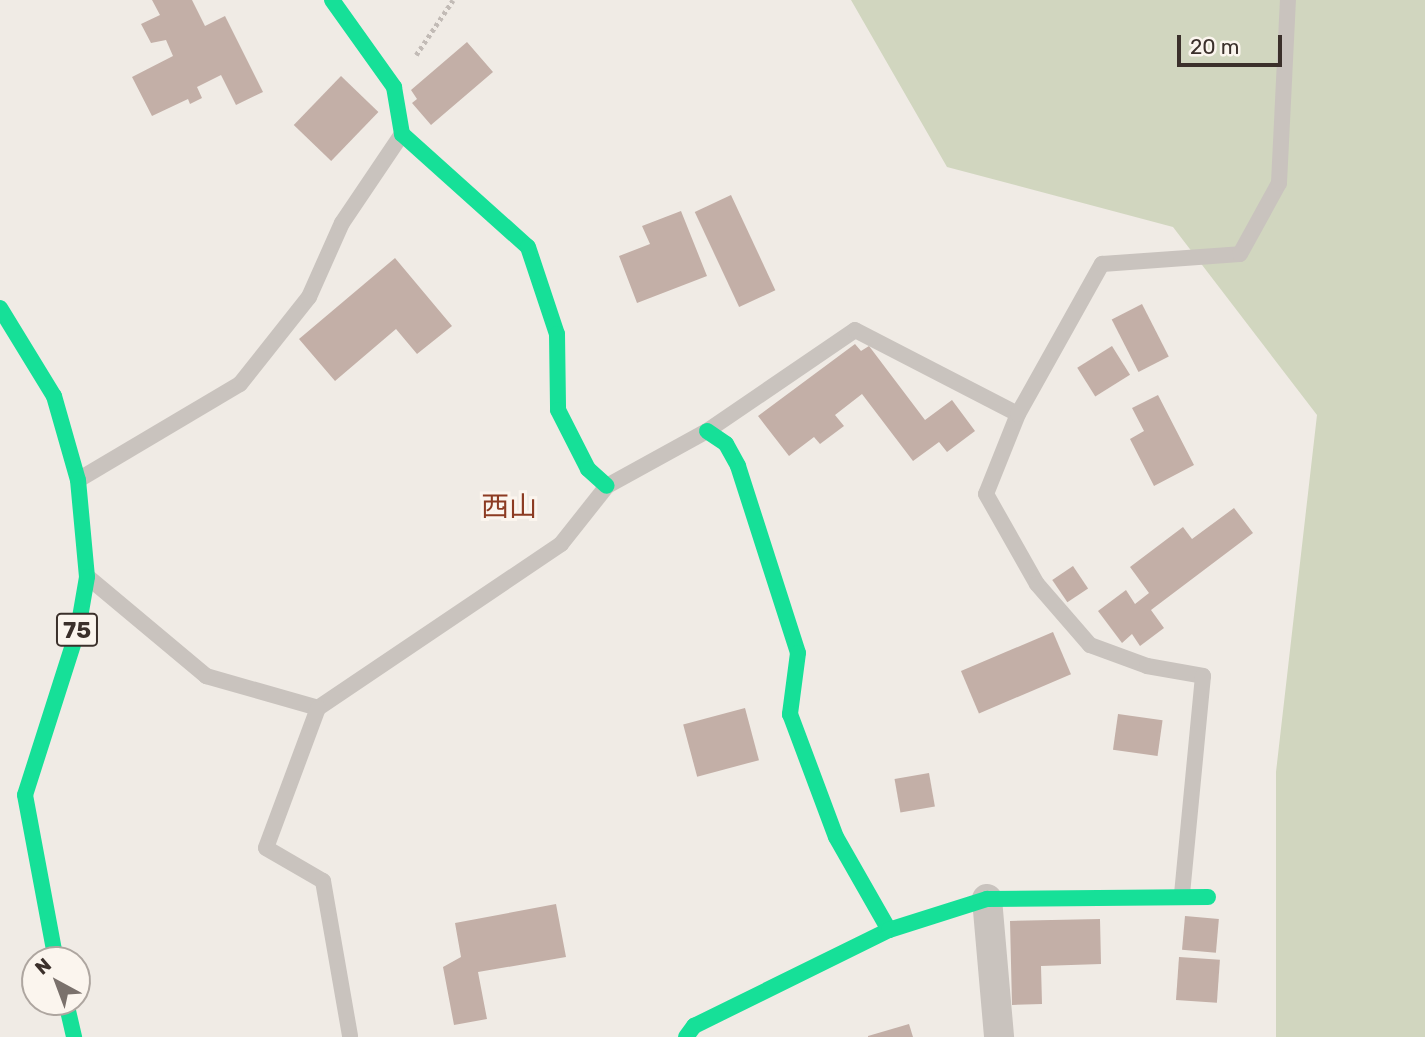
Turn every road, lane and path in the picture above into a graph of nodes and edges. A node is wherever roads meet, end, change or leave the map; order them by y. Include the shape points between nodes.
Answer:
1 (332, 0) edge
2 (453, 0) edge
3 (1288, 0) edge
4 (394, 88) junction
5 (402, 134) junction
6 (0, 308) edge
7 (1018, 414) junction
8 (707, 431) junction
9 (78, 480) junction
10 (607, 486) junction
11 (87, 577) junction
12 (318, 708) junction
13 (1182, 896) junction
14 (1208, 897) dead end
15 (987, 899) junction
16 (889, 930) junction
17 (53, 946) edge
18 (69, 1016) edge
19 (350, 1036) edge
20 (74, 1037) edge
21 (686, 1037) edge
22 (999, 1037) edge

1 - 4 street
2 - 4 path
3 - 7 lane via 1279,183 1240,254 1101,264
4 - 5 street
5 - 9 lane via 342,223 309,297 240,384
5 - 10 street via 528,247 557,334 558,411 588,468
6 - 9 street, 75 via 54,396
7 - 8 lane via 855,330
7 - 13 lane via 986,494 1037,584 1090,645 1147,666 1203,676
8 - 10 lane
8 - 16 street via 726,444 738,466 798,653 790,714 836,837
9 - 11 street, 75
10 - 12 lane via 561,544
11 - 12 lane via 206,676
11 - 17 street, 75 via 78,629 25,795
12 - 19 lane via 266,848 323,881
13 - 14 street
13 - 15 street
15 - 16 street
15 - 22 street
16 - 21 street via 694,1026
18 - 20 street

